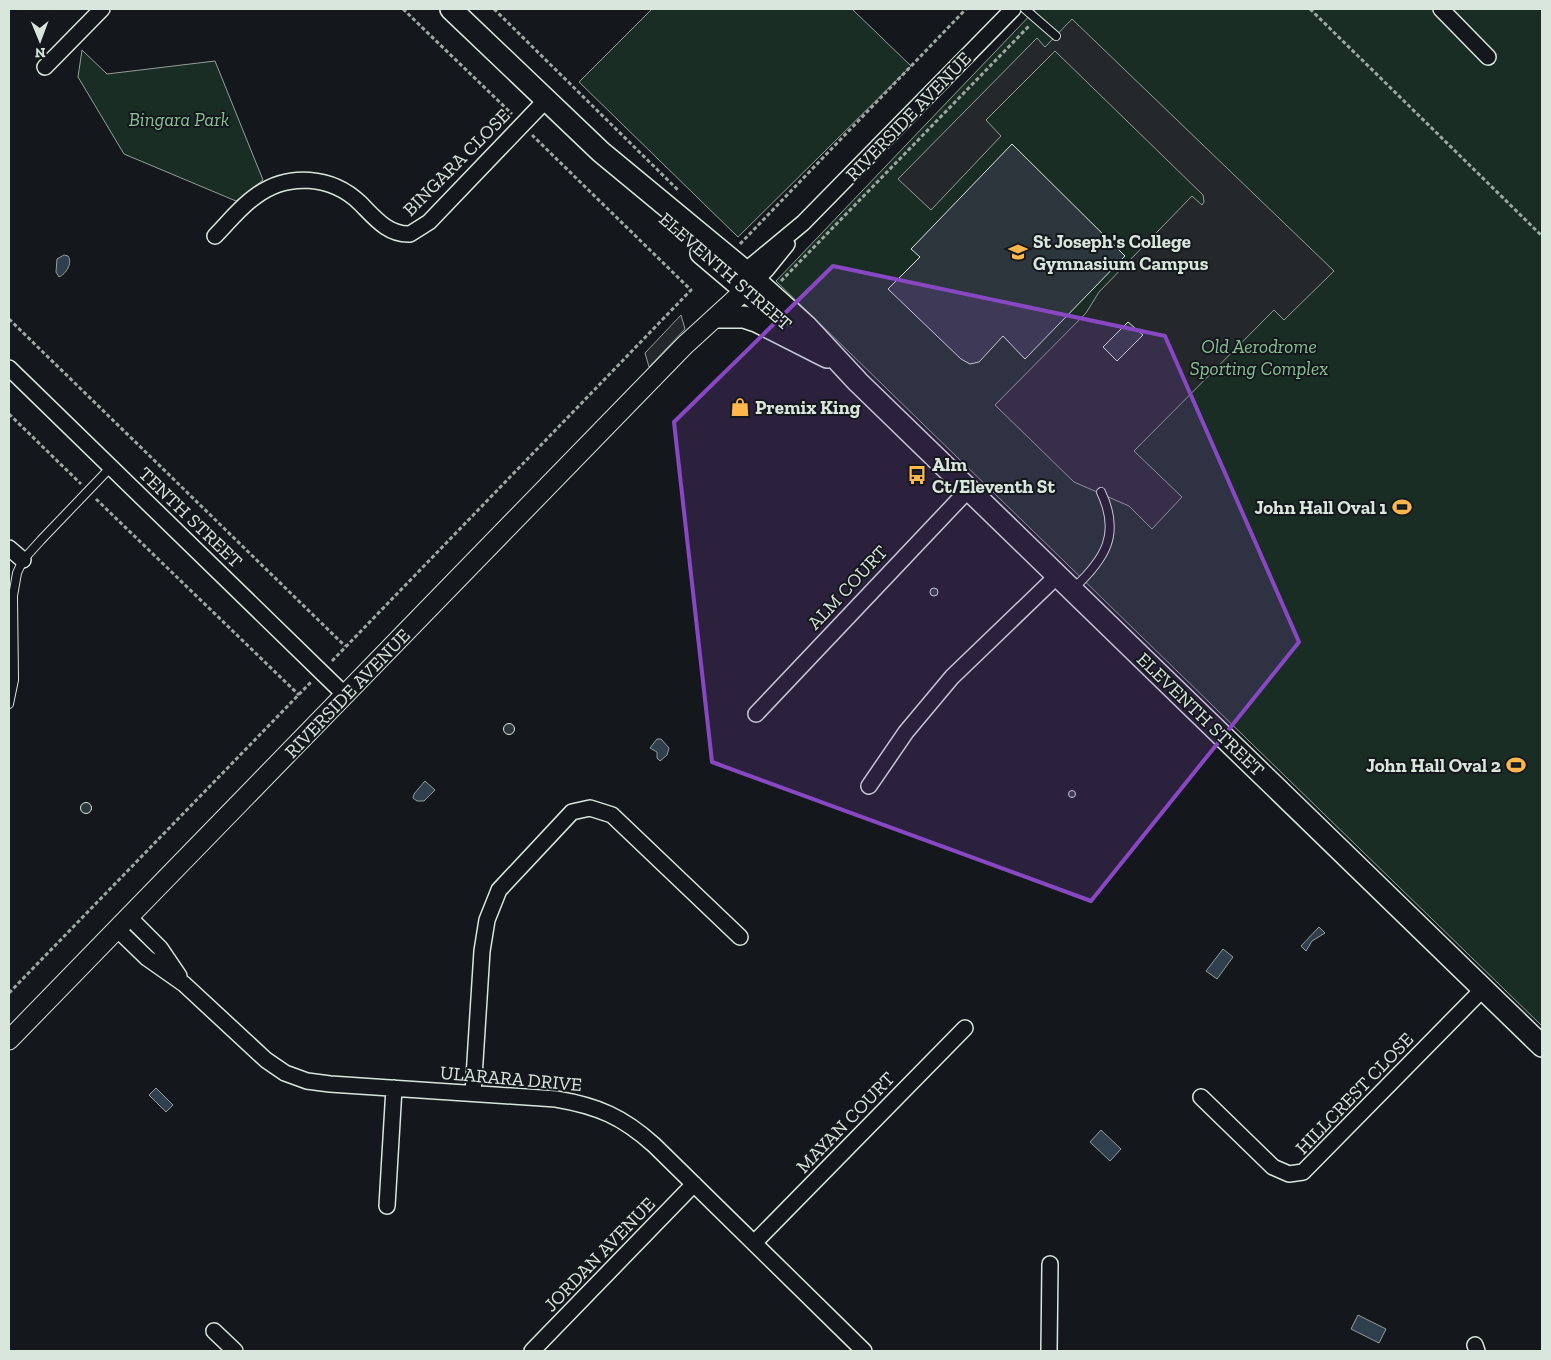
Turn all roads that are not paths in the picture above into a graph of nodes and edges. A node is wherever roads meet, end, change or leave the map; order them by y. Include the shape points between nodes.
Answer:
1 (102, 9) edge
2 (451, 9) edge
3 (1013, 9) edge
4 (1025, 9) edge
5 (1441, 9) edge
6 (1056, 36) dead end
7 (1488, 57) dead end
8 (45, 67) dead end
9 (546, 101) junction
10 (803, 223) junction
11 (215, 236) dead end
12 (747, 277) junction
13 (718, 317) junction
14 (685, 345) junction
15 (827, 357) junction
16 (9, 368) edge
17 (858, 382) junction
18 (111, 467) junction
19 (969, 489) junction
20 (1101, 492) dead end
21 (9, 548) edge
22 (23, 560) junction
23 (1065, 582) junction
24 (345, 695) junction
25 (9, 704) edge
26 (756, 714) dead end
27 (869, 786) dead end
28 (123, 923) junction
29 (740, 937) dead end
30 (1484, 988) junction
31 (965, 1028) dead end
32 (9, 1040) edge
33 (1542, 1046) edge
34 (394, 1088) junction
35 (474, 1093) junction
36 (1201, 1097) dead end
37 (694, 1184) junction
38 (387, 1206) dead end
39 (754, 1243) junction
40 (1050, 1264) dead end
41 (214, 1331) dead end
42 (538, 1349) edge
43 (235, 1351) edge
44 (864, 1351) edge
45 (1049, 1351) edge

1 - 8 street
2 - 9 main road, ELEVENTH STREET
3 - 10 street, RIVERSIDE AVENUE
4 - 6 lane
5 - 7 street
9 - 11 street, BINGARA CLOSE via 429,222 410,234 392,232 344,190 330,184 300,180 257,194
9 - 12 main road, ELEVENTH STREET
10 - 12 street, RIVERSIDE AVENUE
10 - 12 street, RIVERSIDE AVENUE
12 - 13 street, RIVERSIDE AVENUE
12 - 14 street, RIVERSIDE AVENUE
12 - 15 main road, ELEVENTH STREET
12 - 17 main road, ELEVENTH STREET via 806,326
13 - 14 street, RIVERSIDE AVENUE
13 - 15 main road via 744,317 756,321
14 - 24 street, RIVERSIDE AVENUE
15 - 17 main road, ELEVENTH STREET
16 - 18 street, TENTH STREET
17 - 19 main road, ELEVENTH STREET
18 - 22 lane
18 - 24 street, TENTH STREET
19 - 23 main road, ELEVENTH STREET
19 - 26 street, ALM COURT
20 - 23 lane via 1110,522 1106,550 1098,564
21 - 22 street
22 - 25 lane via 13,596 14,680
23 - 27 street via 952,677 906,732
23 - 30 main road, ELEVENTH STREET
24 - 28 street, RIVERSIDE AVENUE
28 - 32 street, RIVERSIDE AVENUE
28 - 34 street, ULARARA DRIVE via 160,948 184,984 250,1047 285,1073 307,1081
29 - 35 street via 612,815 590,808 572,812 499,890 492,904 482,951
30 - 33 main road, ELEVENTH STREET
30 - 36 street, HILLCREST CLOSE via 1303,1172 1289,1174 1273,1167
31 - 39 street, MAYAN COURT
34 - 35 street, ULARARA DRIVE
34 - 38 street
35 - 37 street, ULARARA DRIVE via 556,1098 603,1110 637,1130
37 - 39 street, ULARARA DRIVE
37 - 42 street, JORDAN AVENUE
39 - 44 street, ULARARA DRIVE
40 - 45 street
41 - 43 street

